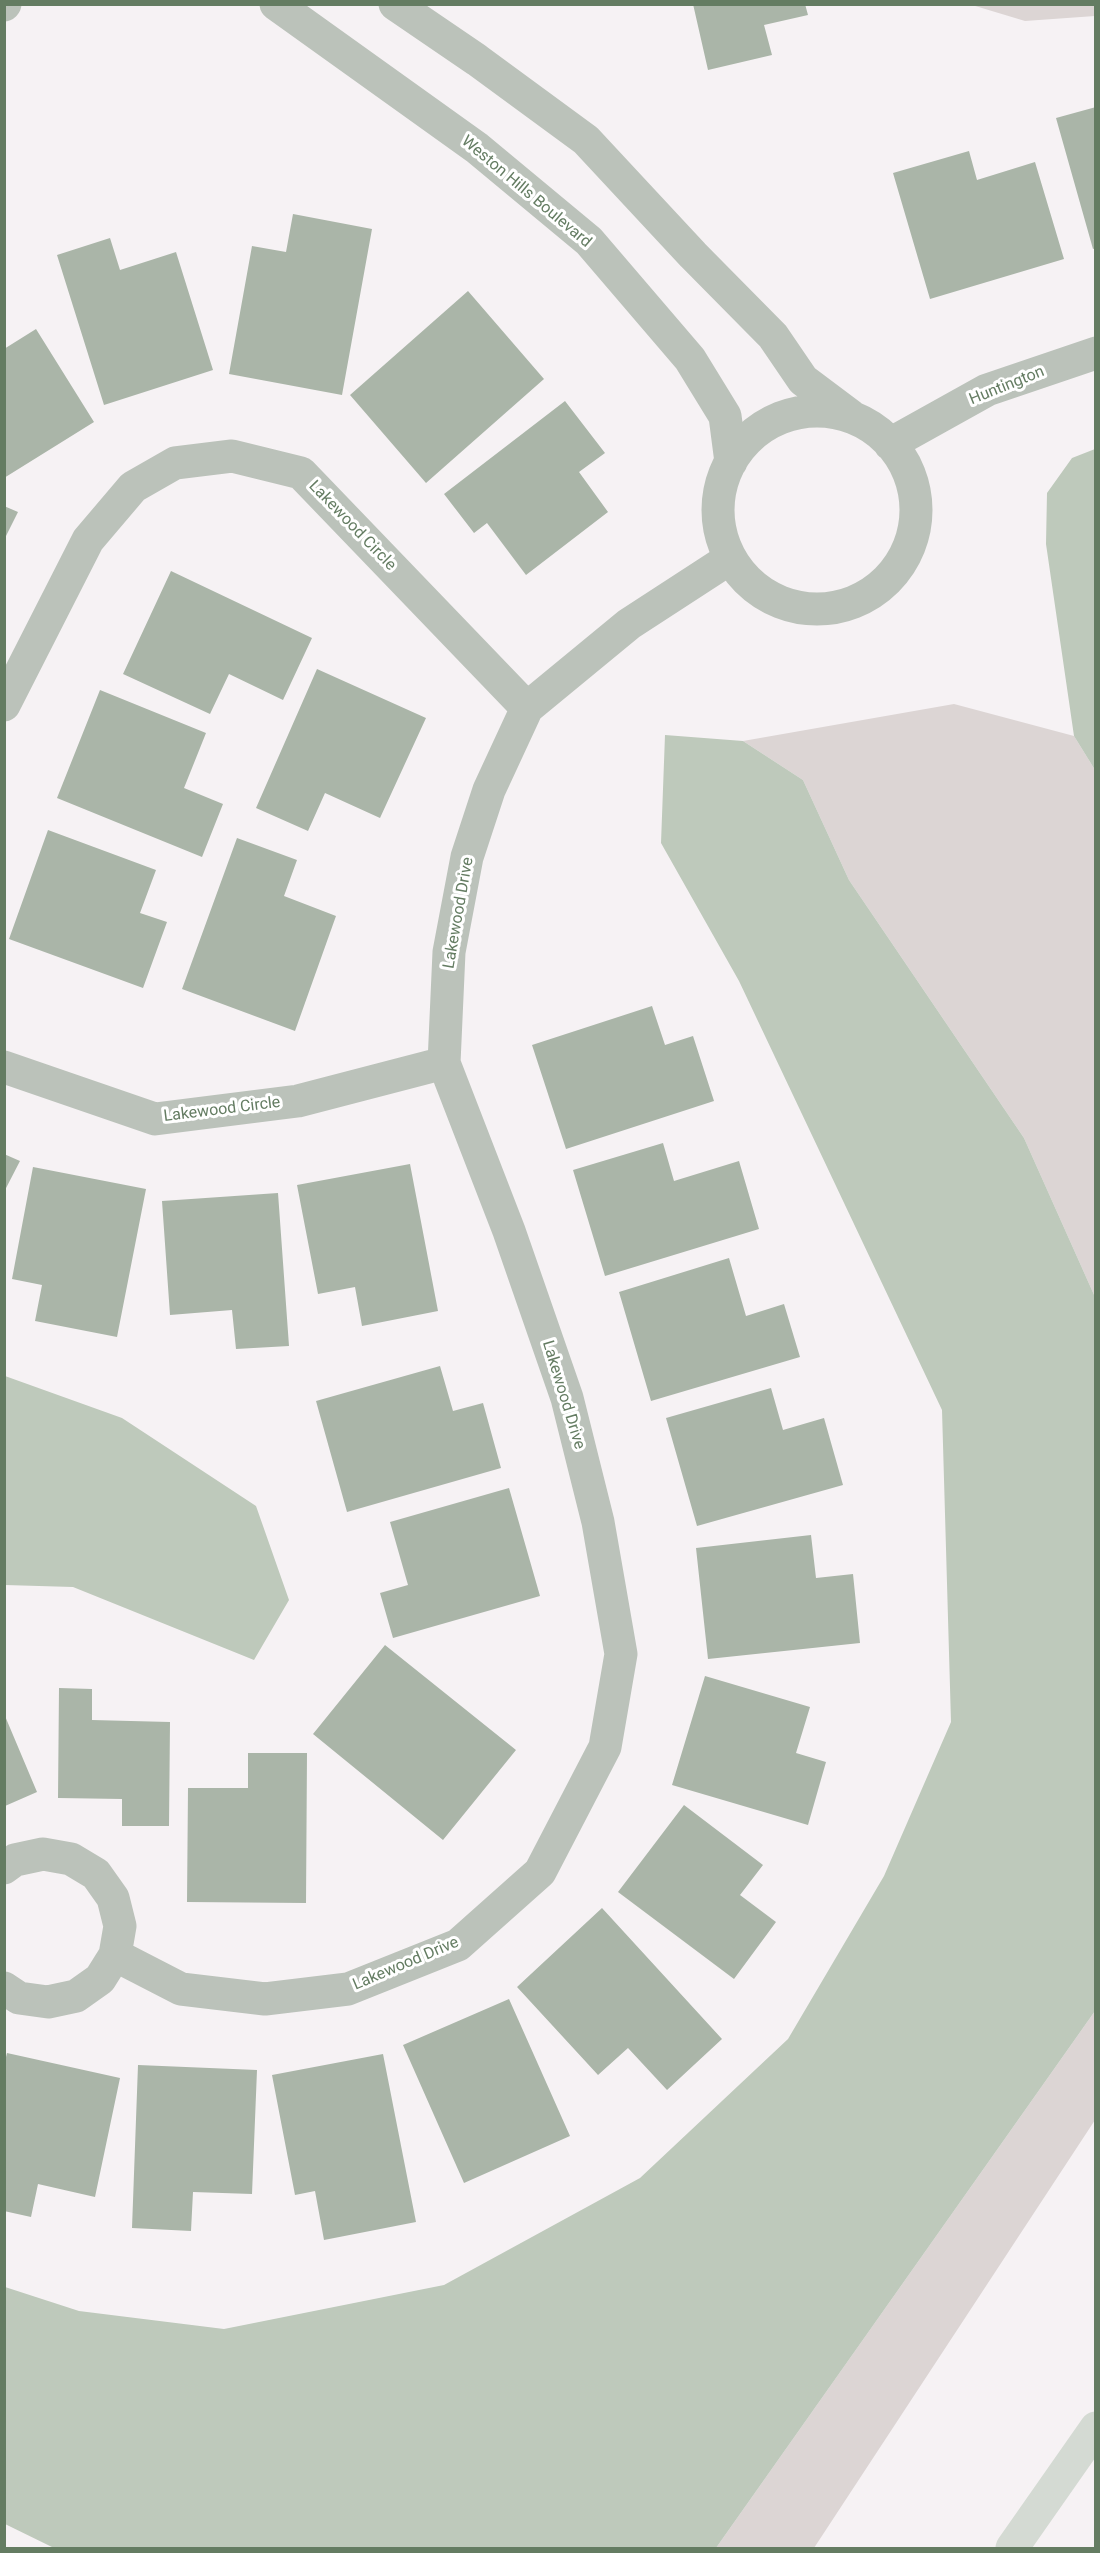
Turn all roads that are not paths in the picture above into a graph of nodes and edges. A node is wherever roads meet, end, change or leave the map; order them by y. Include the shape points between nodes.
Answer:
1 (276, 4) edge
2 (395, 4) edge
3 (1095, 353) edge
4 (853, 417) junction
5 (890, 444) junction
6 (731, 462) junction
7 (729, 559) junction
8 (4, 705) edge
9 (528, 708) junction
10 (444, 1063) junction
11 (4, 1067) edge
12 (4, 1868) edge
13 (115, 1955) junction
14 (4, 1988) edge
15 (1095, 2428) edge
16 (1012, 2548) edge

1 - 6 street, Weston Hills Boulevard via 477,148 589,241 690,359 725,416
2 - 4 street via 586,140 773,336 803,380
3 - 5 street, Huntington via 987,390
4 - 5 street
4 - 6 street via 808,411 788,415 755,433
5 - 7 street via 908,472 916,514 907,553 875,591 847,605 815,609 784,603 754,586
6 - 7 street via 721,486 718,515
7 - 9 street, Lakewood Drive via 629,624
8 - 9 street, Lakewood Circle via 88,540 133,487 174,463 232,456 301,473
9 - 10 street, Lakewood Drive via 489,790 467,857 449,952
10 - 11 street, Lakewood Circle via 298,1101 156,1119
10 - 13 street, Lakewood Drive via 567,1398 598,1522 621,1654 605,1747 540,1872 458,1945 348,1989 265,1999 181,1989
12 - 13 street via 15,1860 43,1854 71,1859 96,1874 113,1898 120,1926
13 - 14 street via 100,1979 76,1996 48,2002 20,1998
15 - 16 street

